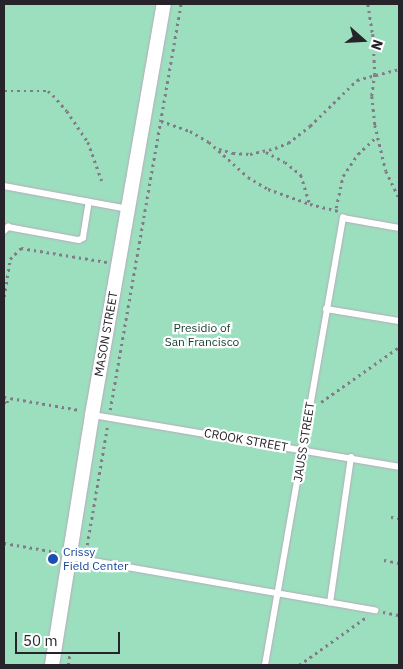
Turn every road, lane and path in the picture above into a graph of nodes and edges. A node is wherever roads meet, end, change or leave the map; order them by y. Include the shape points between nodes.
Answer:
1 (164, 4) edge
2 (181, 4) edge
3 (368, 4) edge
4 (399, 69) edge
5 (375, 74) junction
6 (4, 91) edge
7 (161, 121) junction
8 (377, 136) junction
9 (217, 148) junction
10 (265, 151) junction
11 (102, 181) dead end
12 (4, 186) edge
13 (399, 198) edge
14 (90, 202) junction
15 (310, 204) junction
16 (128, 209) junction
17 (336, 209) junction
18 (342, 218) junction
19 (399, 228) edge
20 (4, 231) edge
21 (110, 263) dead end
22 (4, 297) edge
23 (326, 308) junction
24 (399, 321) edge
25 (399, 347) edge
26 (6, 397) edge
27 (4, 403) edge
28 (77, 409) dead end
29 (309, 410) junction
30 (92, 414) junction
31 (109, 417) junction
32 (302, 450) junction
33 (351, 458) junction
34 (399, 467) edge
35 (391, 517) dead end
36 (399, 518) edge
37 (4, 543) edge
38 (54, 552) dead end
39 (70, 557) junction
40 (84, 560) junction
41 (384, 560) dead end
42 (399, 563) edge
43 (278, 592) junction
44 (330, 603) junction
45 (375, 610) junction
46 (399, 615) edge
47 (70, 650) dead end
48 (52, 665) edge
49 (68, 665) edge
50 (264, 665) edge
51 (299, 665) edge

1 - 16 street, MASON STREET
2 - 7 path
3 - 5 path via 374,34
4 - 5 path
5 - 8 path via 372,96
5 - 10 path via 357,80 297,137
6 - 11 path via 48,91 67,111 88,142
7 - 9 path via 190,131
7 - 31 path
8 - 13 path via 386,171
8 - 17 path via 358,154 343,176
9 - 10 path via 241,154
9 - 15 path via 257,183
10 - 15 path via 301,175
12 - 14 lane
14 - 16 lane
14 - 20 lane via 83,238 79,240 8,227
15 - 17 path
16 - 30 street, MASON STREET
17 - 18 path
18 - 19 lane
18 - 23 lane, JAUSS STREET
21 - 22 path via 21,248 10,259
23 - 24 lane
23 - 29 lane, JAUSS STREET
25 - 29 path
26 - 27 path
26 - 28 path
29 - 32 lane, JAUSS STREET
30 - 31 lane, CROOK STREET
30 - 39 street, MASON STREET
31 - 32 lane, CROOK STREET
31 - 40 path
32 - 33 lane, CROOK STREET
32 - 43 lane, JAUSS STREET
33 - 34 lane, CROOK STREET
33 - 44 lane
35 - 36 path
37 - 38 path
39 - 40 lane
39 - 48 street, MASON STREET
40 - 43 lane
41 - 42 path
43 - 44 lane
43 - 50 lane, JAUSS STREET
44 - 45 lane
45 - 46 path
45 - 51 path
47 - 49 path

